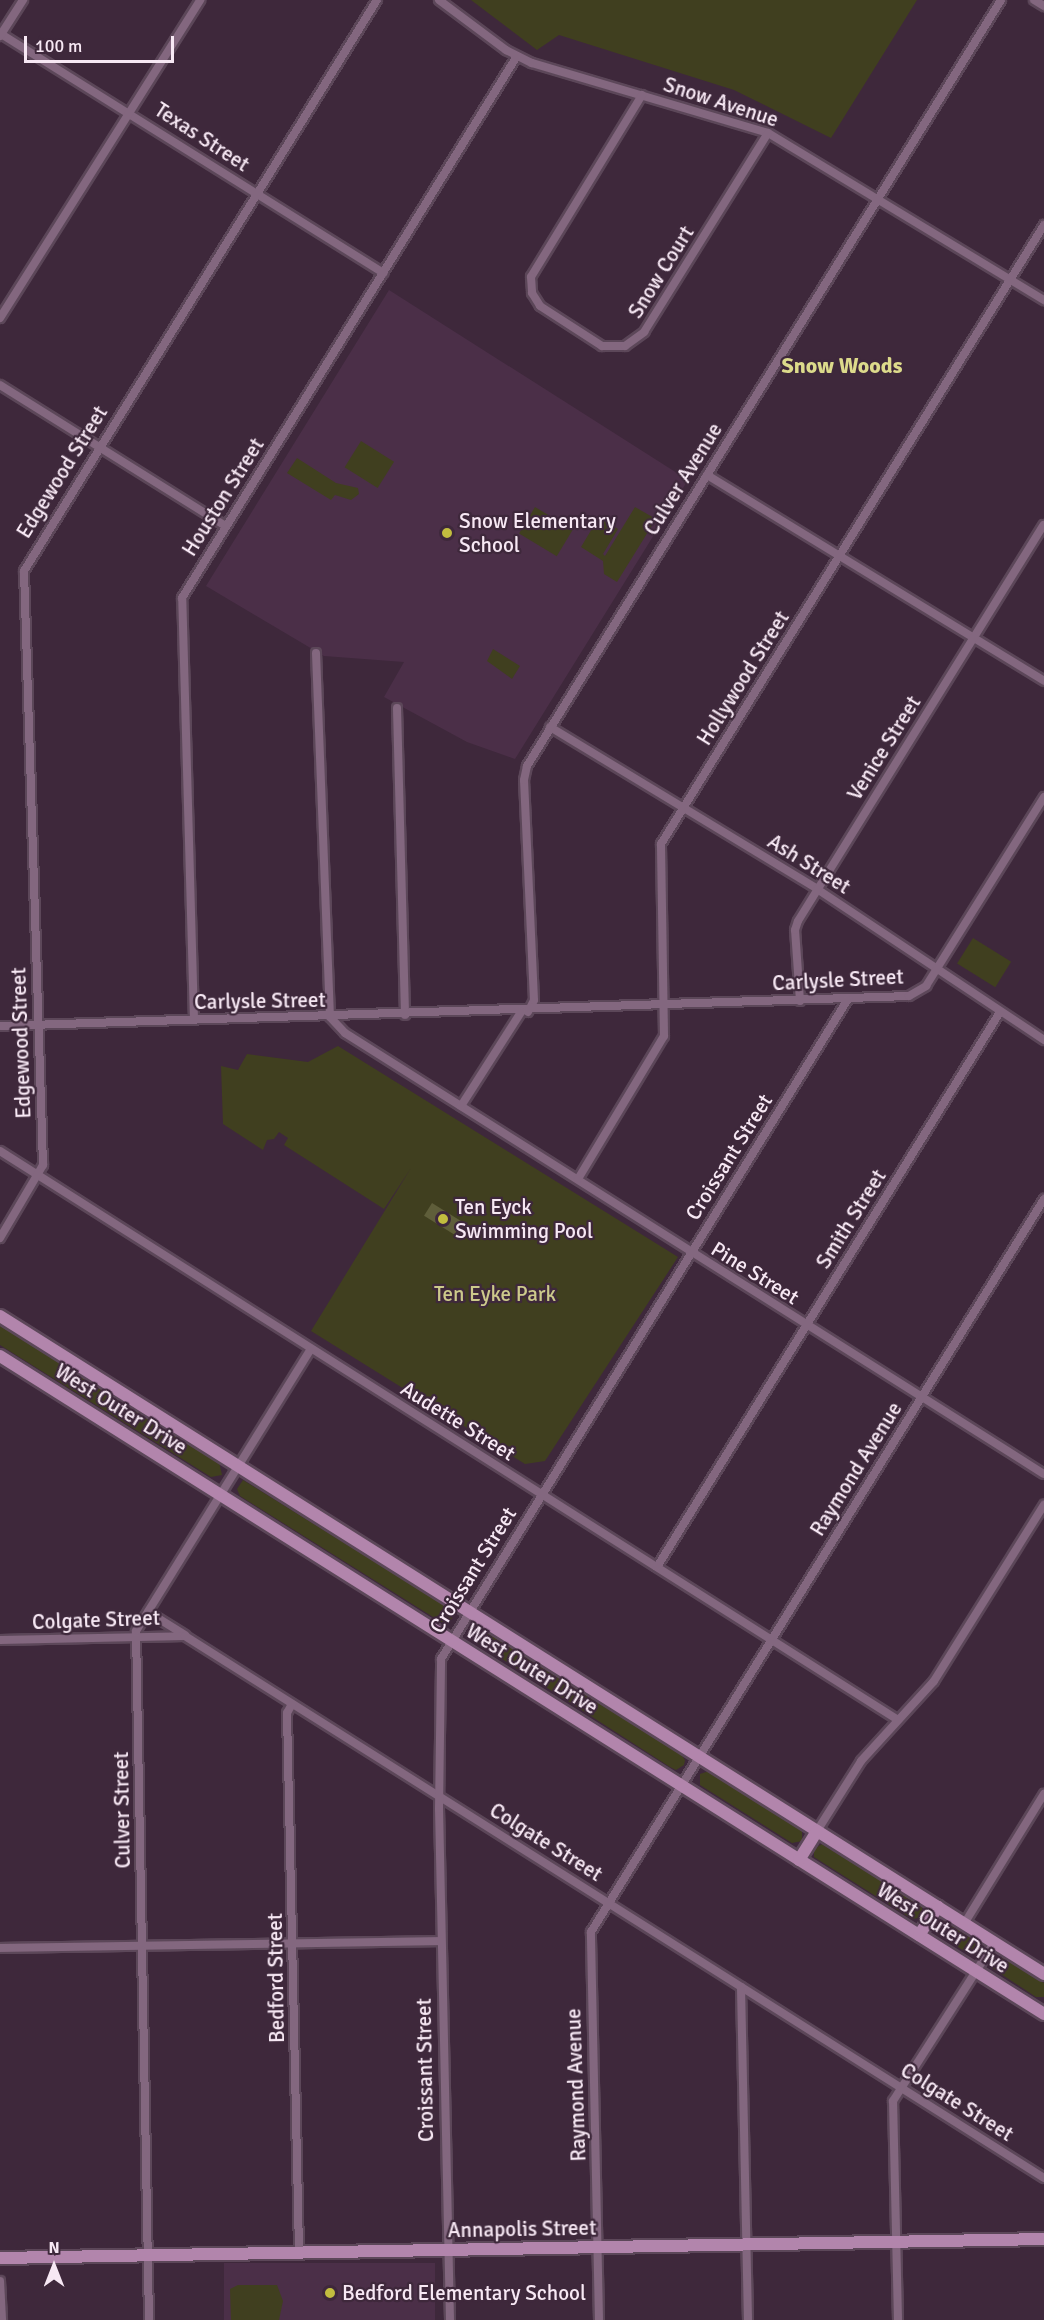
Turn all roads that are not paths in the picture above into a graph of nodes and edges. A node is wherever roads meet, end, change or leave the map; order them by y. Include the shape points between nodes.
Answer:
1 (23, 0) edge
2 (200, 0) edge
3 (377, 0) edge
4 (438, 0) edge
5 (1001, 0) edge
6 (1034, 0) edge
7 (1044, 6) edge
8 (1, 35) edge
9 (517, 56) junction
10 (642, 95) junction
11 (130, 113) junction
12 (768, 133) junction
13 (256, 194) junction
14 (877, 199) junction
15 (1044, 225) edge
16 (383, 273) junction
17 (1011, 279) junction
18 (1044, 300) edge
19 (0, 318) edge
20 (0, 385) edge
21 (99, 445) junction
22 (707, 475) junction
23 (1044, 525) edge
24 (225, 526) junction
25 (839, 556) junction
26 (974, 638) junction
27 (316, 653) dead end
28 (1044, 681) edge
29 (397, 708) dead end
30 (550, 727) junction
31 (1044, 797) edge
32 (683, 808) junction
33 (818, 889) junction
34 (938, 968) junction
35 (848, 999) junction
36 (800, 1001) junction
37 (665, 1005) junction
38 (524, 1012) junction
39 (1000, 1012) junction
40 (405, 1015) junction
41 (330, 1017) junction
42 (194, 1020) junction
43 (38, 1025) junction
44 (0, 1026) edge
45 (1044, 1040) edge
46 (461, 1106) junction
47 (0, 1151) edge
48 (39, 1175) junction
49 (578, 1179) junction
50 (1044, 1199) edge
51 (0, 1238) edge
52 (690, 1254) junction
53 (0, 1316) edge
54 (806, 1326) junction
55 (311, 1349) junction
56 (0, 1356) edge
57 (920, 1399) junction
58 (238, 1466) junction
59 (1044, 1474) edge
60 (220, 1494) junction
61 (542, 1495) junction
62 (1044, 1505) edge
63 (657, 1568) junction
64 (148, 1612) junction
65 (469, 1612) junction
66 (136, 1636) junction
67 (185, 1636) junction
68 (0, 1640) edge
69 (449, 1640) junction
70 (771, 1640) junction
71 (292, 1704) junction
72 (898, 1720) junction
73 (699, 1757) junction
74 (681, 1786) junction
75 (1044, 1794) edge
76 (439, 1797) junction
77 (817, 1832) junction
78 (799, 1860) junction
79 (608, 1903) junction
80 (938, 1907) junction
81 (964, 1924) junction
82 (919, 1935) junction
83 (441, 1941) junction
84 (994, 1943) junction
85 (144, 1944) junction
86 (293, 1944) junction
87 (0, 1948) edge
88 (976, 1972) junction
89 (1044, 1974) edge
90 (741, 1987) junction
91 (1044, 2014) edge
92 (902, 2088) junction
93 (1044, 2178) edge
94 (1044, 2239) edge
95 (895, 2242) junction
96 (746, 2244) junction
97 (598, 2247) junction
98 (447, 2249) junction
99 (299, 2252) junction
100 (148, 2255) junction
101 (0, 2258) edge
102 (0, 2282) edge
103 (2, 2320) edge
104 (149, 2320) edge
105 (450, 2320) edge
106 (599, 2320) edge
107 (748, 2320) edge
108 (898, 2320) edge

1 - 8 street
2 - 11 street
3 - 13 street, Edgewood Street
4 - 9 street, Snow Avenue
5 - 14 street, Culver Avenue
6 - 7 street
8 - 11 street, Texas Street
9 - 10 street, Snow Avenue
9 - 16 street, Houston Street
10 - 12 street, Snow Avenue
10 - 12 street, Snow Court via 531,277 532,293 540,306 602,345 625,346 644,333
11 - 13 street, Texas Street
11 - 19 street
12 - 14 street, Snow Avenue
13 - 16 street, Texas Street
13 - 21 street, Edgewood Street
14 - 17 street, Snow Avenue
14 - 22 street, Culver Avenue
15 - 17 street, Hollywood Street
16 - 24 street, Houston Street
17 - 18 street, Snow Avenue
17 - 25 street, Hollywood Street
20 - 21 street
21 - 24 street
21 - 43 street, Edgewood Street via 24,571
22 - 25 street
22 - 30 street, Culver Avenue
23 - 26 street, Venice Street
24 - 42 street, Houston Street via 181,602
25 - 26 street
25 - 32 street, Hollywood Street
26 - 28 street
26 - 33 street, Venice Street
27 - 41 street
29 - 40 street
30 - 32 street, Ash Street
30 - 38 street, Culver Avenue via 527,766 524,780 534,1000
31 - 34 street, Carlysle Street
32 - 33 street, Ash Street
32 - 37 street, Hollywood Street via 659,851
33 - 34 street, Ash Street
33 - 36 street, Venice Street via 795,930
34 - 35 street, Carlysle Street via 926,986 909,996
34 - 39 street, Ash Street
35 - 36 street, Carlysle Street
35 - 52 street, Croissant Street
36 - 37 street, Carlysle Street
37 - 38 street, Carlysle Street
37 - 49 street, Hollywood Street via 662,1043
38 - 40 street, Carlysle Street
38 - 46 street, Culver Avenue
39 - 45 street, Ash Street
39 - 54 street, Smith Street
40 - 41 street, Carlysle Street
41 - 42 street, Carlysle Street
41 - 46 street, Pine Street via 345,1033
42 - 43 street, Carlysle Street
43 - 44 street, Carlysle Street
43 - 48 street, Edgewood Street via 43,1155
46 - 49 street, Pine Street
47 - 48 street, Audette Street
48 - 51 street, Edgewood Street
48 - 55 street, Audette Street
49 - 52 street, Pine Street
50 - 57 street, Raymond Avenue
52 - 54 street, Pine Street
52 - 61 street, Croissant Street
53 - 58 main road, West Outer Drive
54 - 57 street, Pine Street
54 - 63 street, Smith Street
55 - 58 street, Culver Street
55 - 61 street, Audette Street
56 - 60 main road, West Outer Drive
57 - 59 street, Pine Street
57 - 70 street, Raymond Avenue
58 - 60 street, Culver Street
58 - 65 main road, West Outer Drive
60 - 64 street, Culver Street
60 - 69 main road, West Outer Drive
61 - 63 street, Audette Street
61 - 65 street, Croissant Street
62 - 72 street via 934,1681
63 - 70 street, Audette Street
64 - 66 street, Culver Street
64 - 67 street
65 - 69 street, Croissant Street
65 - 73 main road, West Outer Drive
66 - 67 street, Colgate Street
66 - 68 street, Colgate Street
66 - 85 street, Culver Street
67 - 71 street, Colgate Street
69 - 74 main road, West Outer Drive
69 - 76 street, Croissant Street via 441,1659
70 - 72 street, Audette Street
70 - 73 street, Raymond Avenue
71 - 76 street, Colgate Street
71 - 86 street, Bedford Street via 287,1713
72 - 77 street via 861,1761
73 - 74 street, Raymond Avenue
73 - 77 main road, West Outer Drive
74 - 78 main road, West Outer Drive
74 - 79 street, Raymond Avenue
75 - 81 street
76 - 79 street, Colgate Street
76 - 83 street, Croissant Street
77 - 78 main road
77 - 80 main road, West Outer Drive
78 - 82 main road, West Outer Drive
79 - 90 street, Colgate Street
79 - 97 street, Raymond Avenue via 590,1936
80 - 81 main road, West Outer Drive
80 - 82 main road
81 - 84 main road, West Outer Drive
82 - 88 main road, West Outer Drive
83 - 86 street
83 - 98 street, Croissant Street
84 - 88 street
84 - 89 main road, West Outer Drive
85 - 86 street
85 - 87 street
85 - 100 street, Culver Street
86 - 99 street, Bedford Street
88 - 91 main road, West Outer Drive
88 - 92 street
90 - 92 street, Colgate Street
90 - 96 street
92 - 93 street, Colgate Street
92 - 95 street via 893,2101
94 - 95 main road, Annapolis Street
95 - 96 main road, Annapolis Street
95 - 108 street
96 - 97 main road, Annapolis Street
96 - 107 street
97 - 98 main road, Annapolis Street
97 - 106 street, Raymond Avenue
98 - 99 main road, Annapolis Street
98 - 105 street, Croissant Street
99 - 100 main road, Annapolis Street
100 - 101 main road, Annapolis Street
100 - 104 street, Culver Street
102 - 103 street

